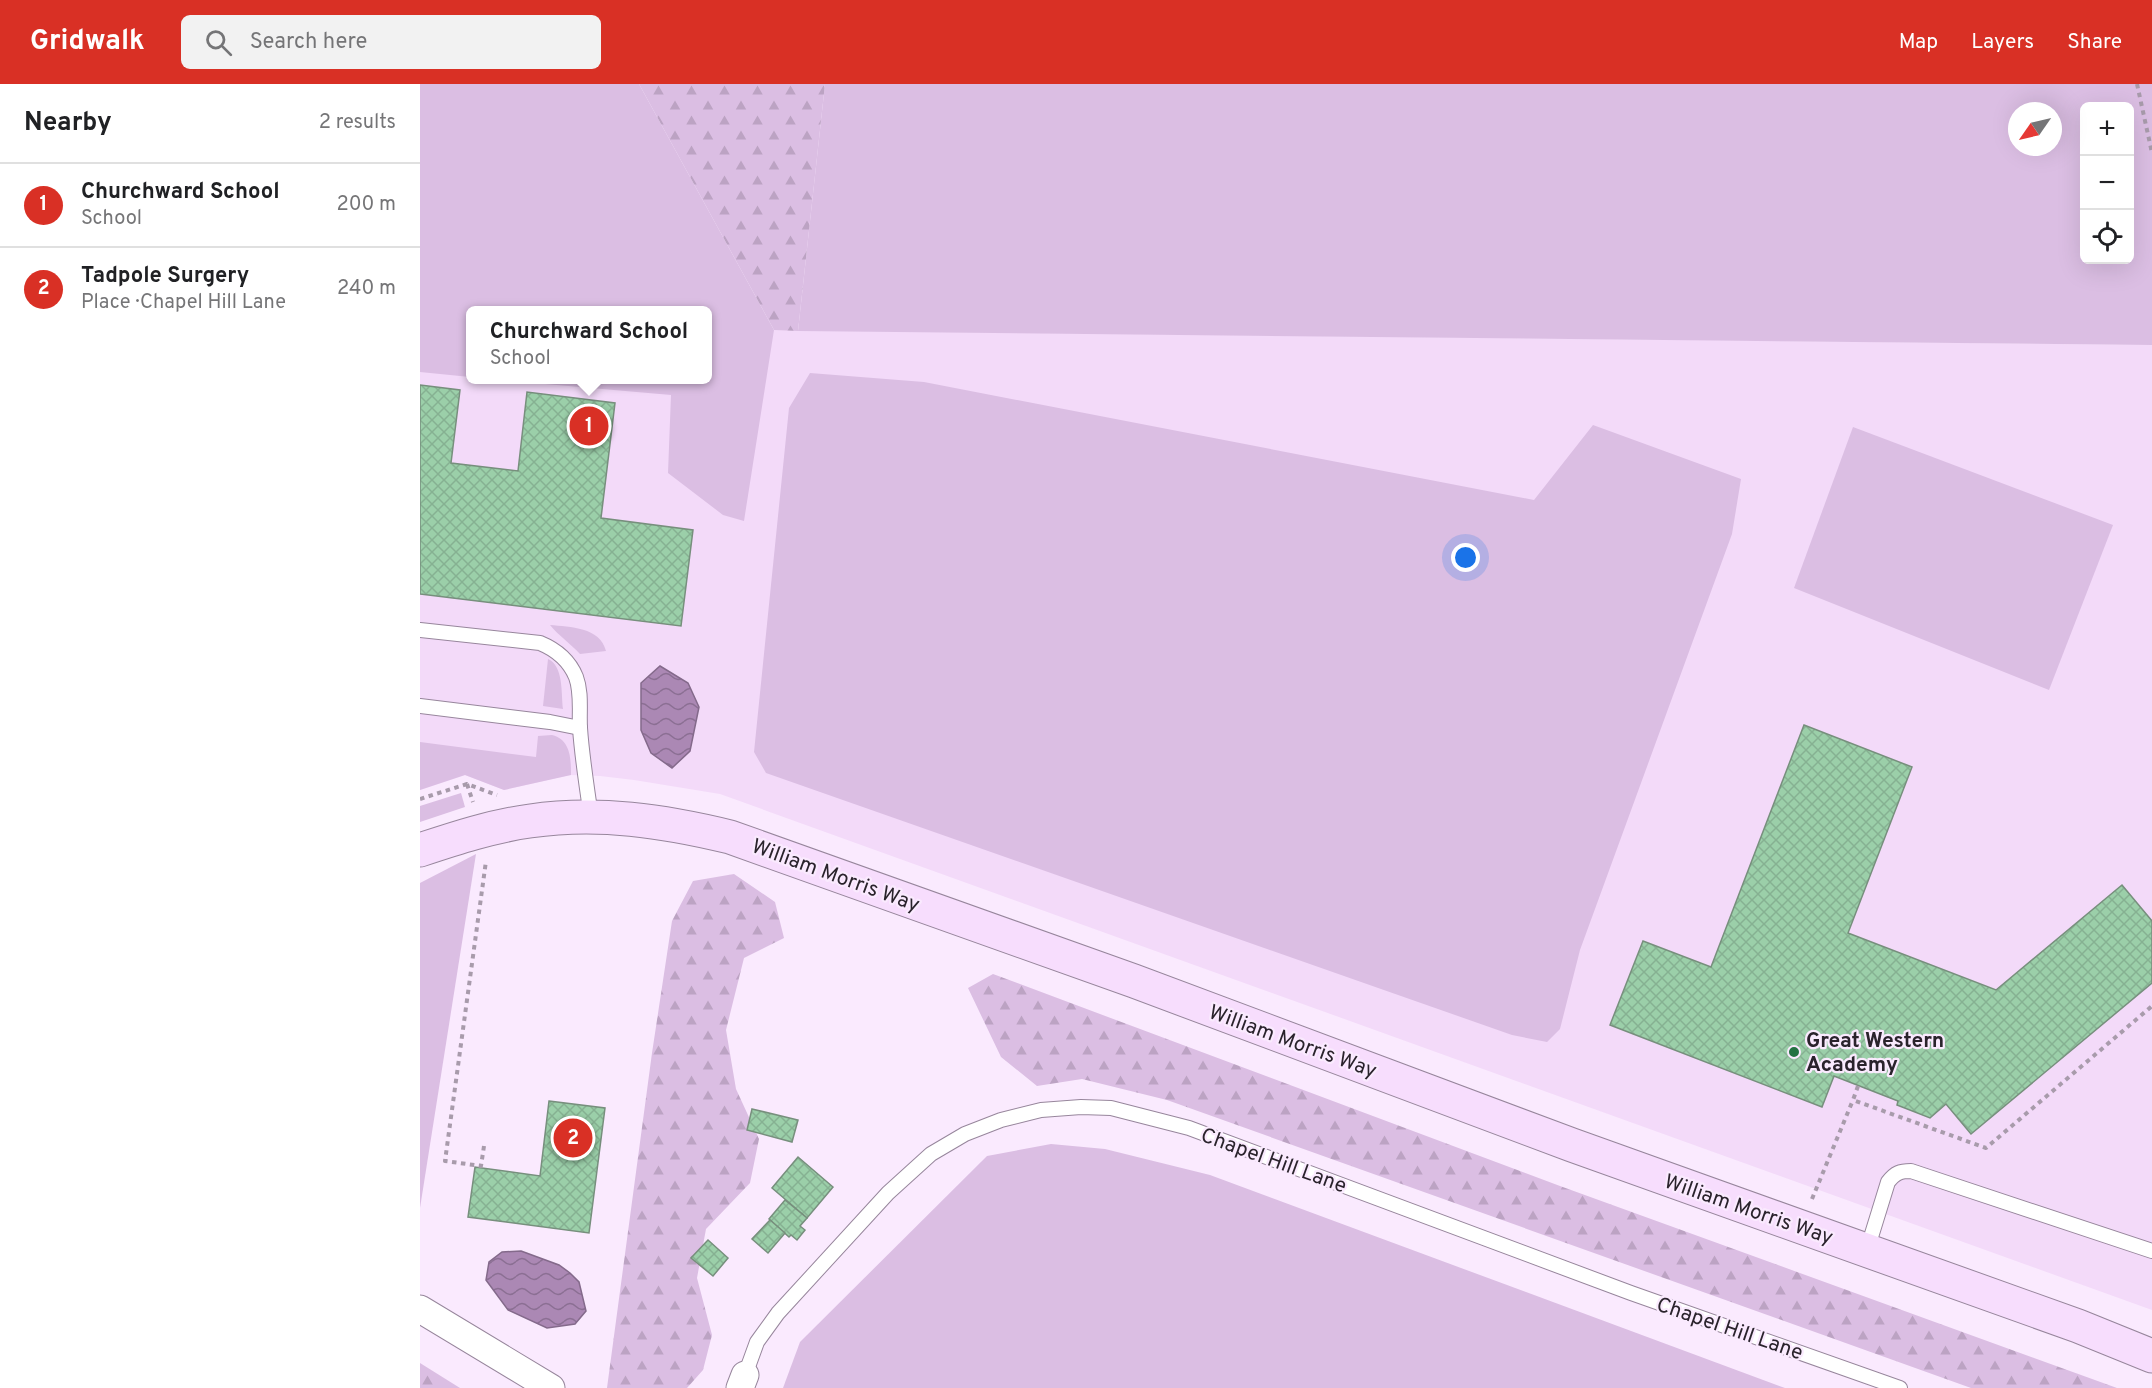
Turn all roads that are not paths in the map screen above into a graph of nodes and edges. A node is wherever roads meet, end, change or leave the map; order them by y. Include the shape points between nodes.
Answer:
1 (420, 630) edge
2 (420, 706) edge
3 (580, 729) junction
4 (591, 817) junction
5 (420, 850) edge
6 (1867, 1250) junction
7 (2152, 1251) edge
8 (420, 1309) edge
9 (2152, 1356) edge
10 (743, 1382) edge
11 (550, 1388) edge
12 (1900, 1388) edge

1 - 3 lane via 540,643 554,649 567,660 576,678
2 - 3 lane
3 - 4 lane
4 - 5 street, William Morris Way via 530,821
4 - 6 street, William Morris Way via 654,821 730,837
6 - 7 lane via 1888,1182 1901,1171 1911,1171
6 - 9 street, William Morris Way
8 - 11 street
10 - 12 lane, Chapel Hill Lane via 757,1342 778,1313 888,1193 931,1154 964,1134 1002,1120 1041,1110 1081,1107 1111,1108 1189,1128 1620,1289

